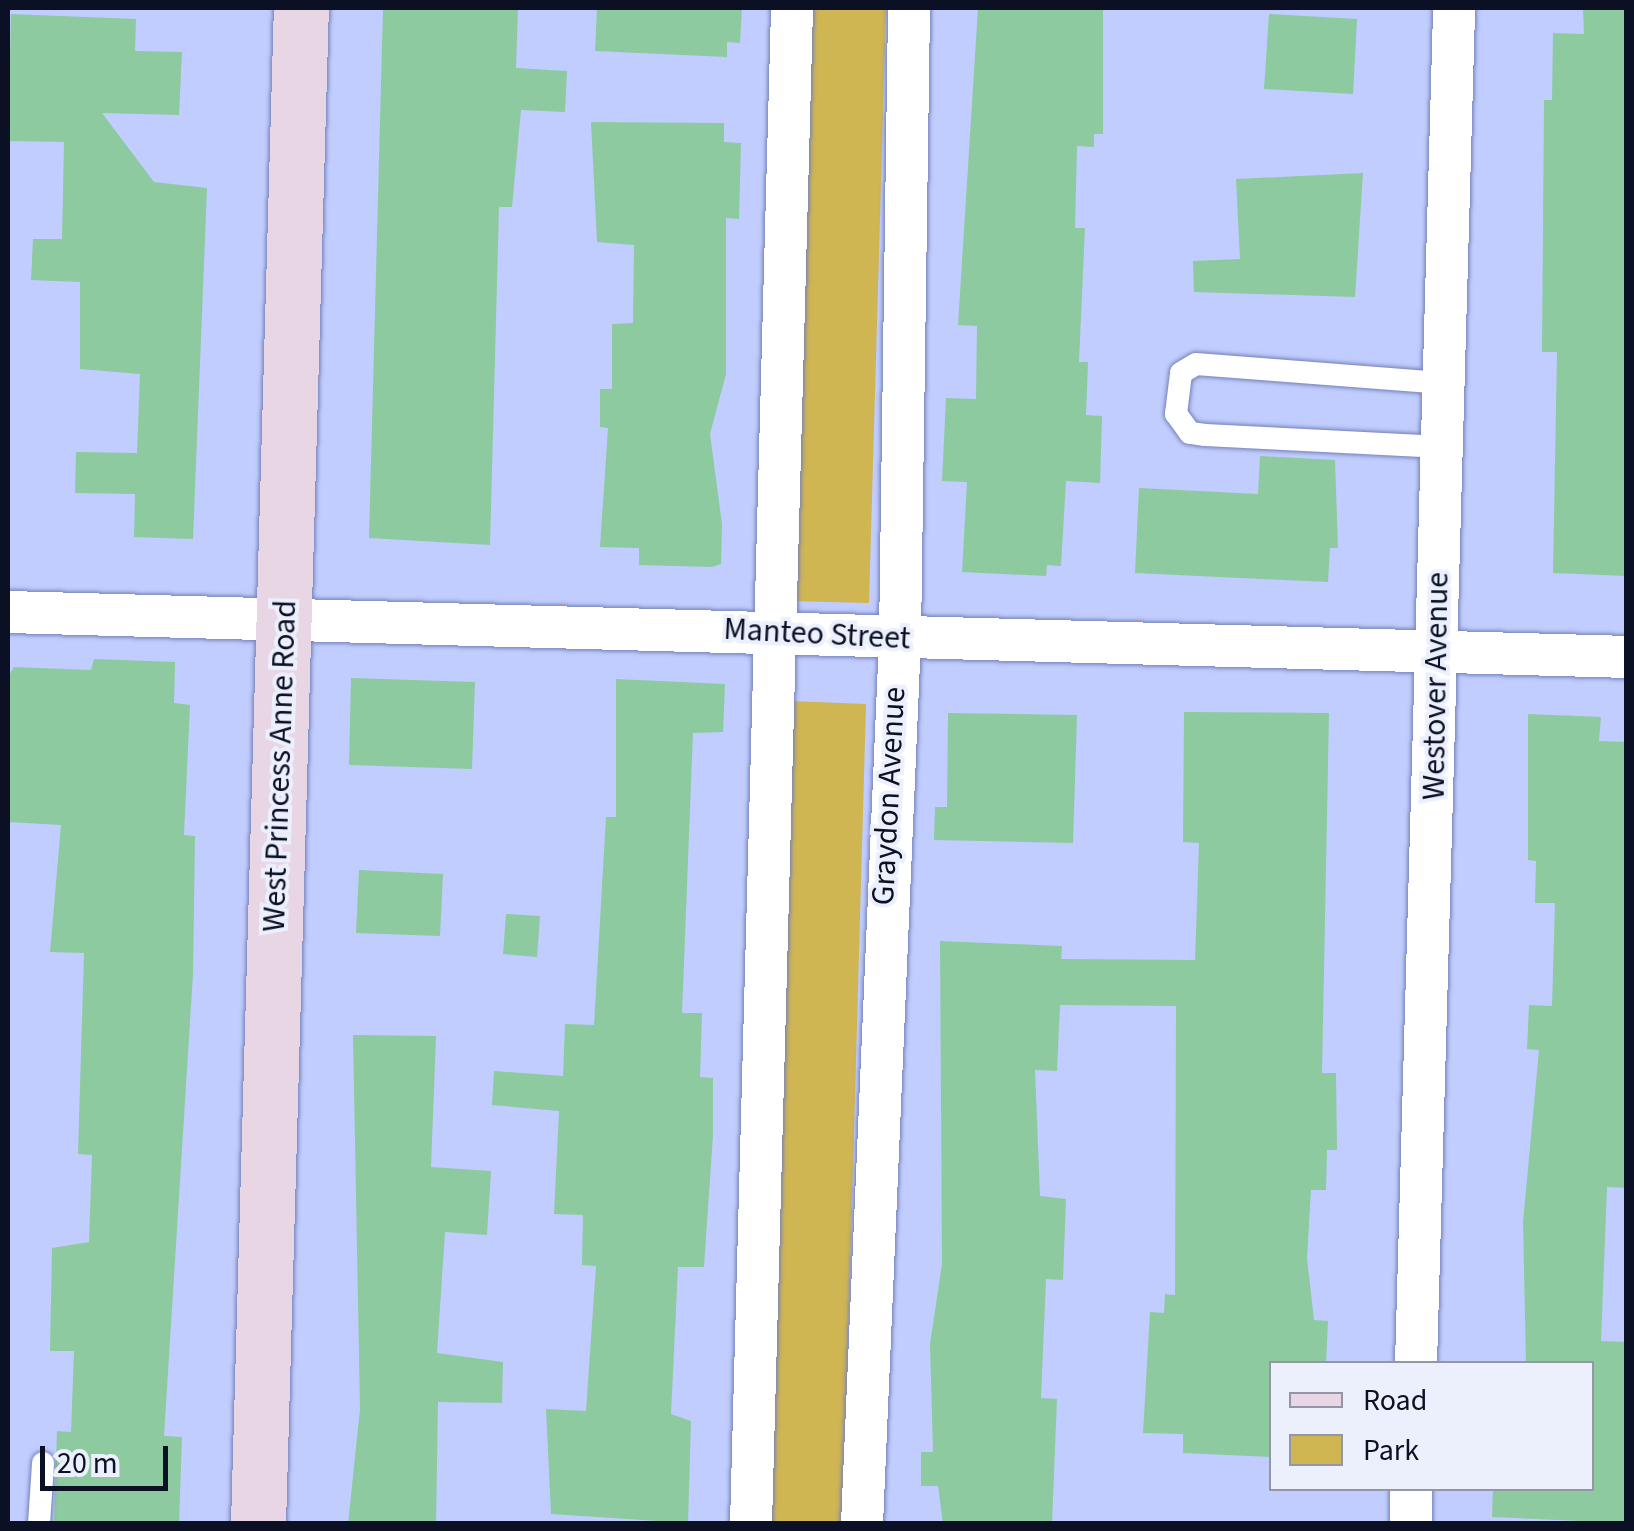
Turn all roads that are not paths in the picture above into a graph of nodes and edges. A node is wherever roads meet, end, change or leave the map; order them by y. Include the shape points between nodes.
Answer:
1 (301, 8) edge
2 (792, 8) edge
3 (909, 8) edge
4 (1454, 8) edge
5 (1444, 383) junction
6 (1442, 447) junction
7 (8, 612) edge
8 (284, 614) junction
9 (773, 631) junction
10 (900, 638) junction
11 (1436, 652) junction
12 (1626, 657) edge
13 (1416, 1361) edge
14 (43, 1463) dead end
15 (1411, 1491) edge
16 (39, 1524) edge
17 (258, 1524) edge
18 (751, 1524) edge
19 (862, 1524) edge
20 (1411, 1524) edge

1 - 8 main road, West Princess Anne Road
2 - 9 street
3 - 10 street, Graydon Avenue
4 - 5 street, Westover Avenue
5 - 6 street, Westover Avenue
5 - 6 lane via 1196,364 1181,374 1176,414 1190,433 1205,435
6 - 11 street, Westover Avenue
7 - 8 street, Manteo Street
8 - 9 street, Manteo Street
8 - 17 main road, West Princess Anne Road
9 - 10 street, Manteo Street
9 - 18 street
10 - 11 street, Manteo Street
10 - 19 street, Graydon Avenue
11 - 12 street, Manteo Street
11 - 13 street, Westover Avenue
14 - 16 lane
15 - 20 street

